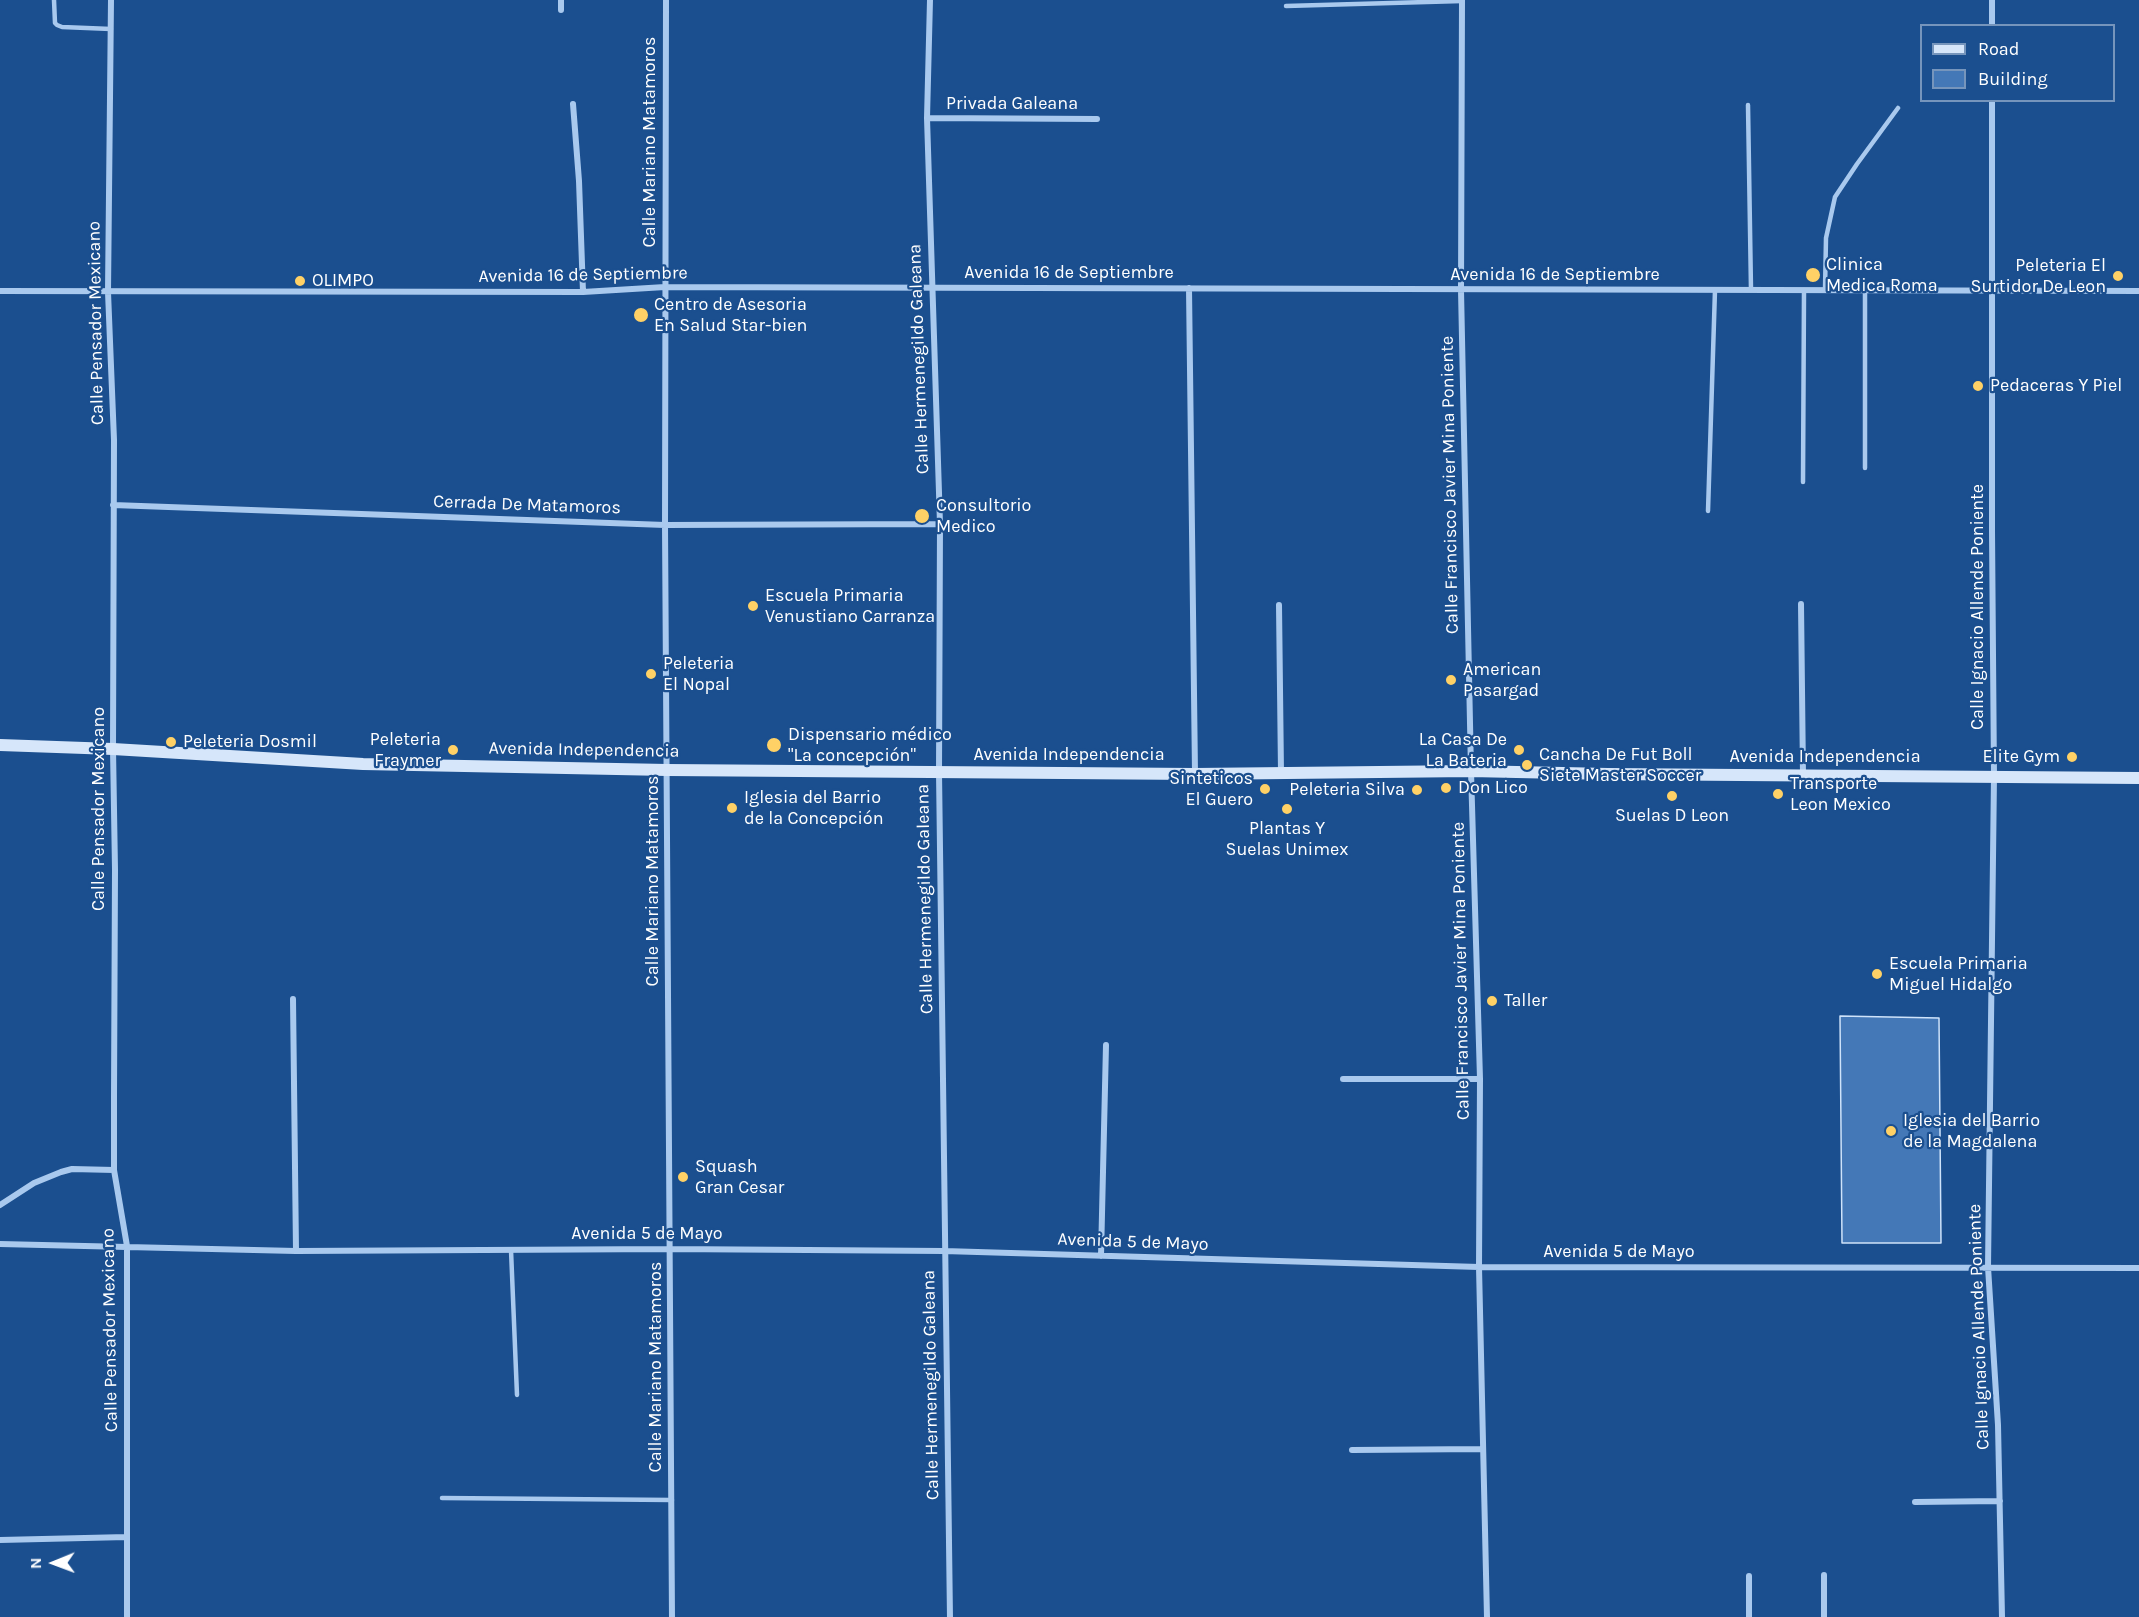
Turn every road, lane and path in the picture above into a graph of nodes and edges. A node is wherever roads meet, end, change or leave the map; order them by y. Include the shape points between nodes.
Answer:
1 (54, 0) edge
2 (111, 0) edge
3 (561, 0) edge
4 (666, 0) edge
5 (930, 0) edge
6 (1462, 0) edge
7 (1992, 0) edge
8 (1286, 6) dead end
9 (561, 10) dead end
10 (1992, 24) edge
11 (111, 29) junction
12 (1992, 102) edge
13 (573, 104) dead end
14 (1748, 105) dead end
15 (1898, 108) dead end
16 (927, 118) junction
17 (1097, 119) dead end
18 (665, 287) junction
19 (931, 288) junction
20 (1189, 288) junction
21 (1461, 290) junction
22 (1714, 290) junction
23 (1751, 290) junction
24 (1804, 290) junction
25 (1825, 290) junction
26 (1865, 290) junction
27 (1992, 290) junction
28 (0, 291) edge
29 (2139, 291) edge
30 (108, 292) junction
31 (583, 292) junction
32 (1864, 468) dead end
33 (1803, 482) dead end
34 (113, 505) junction
35 (1708, 511) dead end
36 (940, 524) junction
37 (665, 525) junction
38 (1801, 604) dead end
39 (1280, 605) dead end
40 (0, 745) edge
41 (113, 749) junction
42 (668, 770) junction
43 (1471, 771) junction
44 (939, 772) junction
45 (1281, 773) junction
46 (1195, 774) junction
47 (1803, 775) junction
48 (1994, 776) junction
49 (2139, 778) edge
50 (293, 999) dead end
51 (1106, 1045) dead end
52 (1343, 1079) dead end
53 (1480, 1079) junction
54 (114, 1170) junction
55 (0, 1204) edge
56 (0, 1244) edge
57 (127, 1246) junction
58 (670, 1249) junction
59 (511, 1250) junction
60 (296, 1251) junction
61 (944, 1251) junction
62 (1101, 1256) junction
63 (1479, 1267) junction
64 (1988, 1267) junction
65 (2139, 1268) edge
66 (517, 1395) dead end
67 (1483, 1449) junction
68 (1352, 1450) dead end
69 (442, 1498) dead end
70 (672, 1500) junction
71 (2000, 1501) junction
72 (1915, 1502) dead end
73 (127, 1537) junction
74 (0, 1540) edge
75 (1824, 1575) dead end
76 (1749, 1576) dead end
77 (127, 1617) edge
78 (672, 1617) edge
79 (950, 1617) edge
80 (1487, 1617) edge
81 (1749, 1617) edge
82 (1824, 1617) edge
83 (2002, 1617) edge

1 - 11 lane via 57,26
2 - 11 street, Calle Pensador Mexicano
3 - 9 street
4 - 18 street, Calle Mariano Matamoros
5 - 16 street, Calle Hermenegildo Galeana
6 - 8 lane
6 - 21 street, Calle Francisco Javier Mina Poniente
7 - 10 street
11 - 30 street, Calle Pensador Mexicano
12 - 27 street, Calle Ignacio Allende Poniente
13 - 31 street
14 - 23 lane
15 - 25 lane via 1835,197 1826,238
16 - 17 street, Privada Galeana
16 - 19 street, Calle Hermenegildo Galeana
18 - 19 street, Avenida 16 de Septiembre
18 - 31 street, Avenida 16 de Septiembre
18 - 37 street, Calle Mariano Matamoros
19 - 20 street, Avenida 16 de Septiembre
19 - 36 street, Calle Hermenegildo Galeana
20 - 21 street, Avenida 16 de Septiembre
20 - 46 street
21 - 22 street, Avenida 16 de Septiembre
21 - 43 street, Calle Francisco Javier Mina Poniente
22 - 23 street, Avenida 16 de Septiembre
22 - 35 lane
23 - 24 street, Avenida 16 de Septiembre
24 - 25 street, Avenida 16 de Septiembre
24 - 33 lane
25 - 26 street, Avenida 16 de Septiembre
26 - 27 street, Avenida 16 de Septiembre
26 - 32 lane
27 - 29 street, Avenida 16 de Septiembre
27 - 48 street, Calle Ignacio Allende Poniente
28 - 30 street, Avenida 16 de Septiembre
30 - 31 street, Avenida 16 de Septiembre
30 - 34 street, Calle Pensador Mexicano
34 - 37 street, Cerrada De Matamoros
34 - 41 street, Calle Pensador Mexicano
36 - 37 street, Cerrada De Matamoros
36 - 44 street, Calle Hermenegildo Galeana
37 - 42 street, Calle Mariano Matamoros
38 - 47 street
39 - 45 street
40 - 41 main road, Avenida Independencia
41 - 42 main road, Avenida Independencia via 363,764
41 - 54 street, Calle Pensador Mexicano
42 - 44 main road, Avenida Independencia
42 - 58 street, Calle Mariano Matamoros
43 - 45 main road, Avenida Independencia
43 - 47 main road, Avenida Independencia
43 - 53 street, Calle Francisco Javier Mina Poniente
44 - 46 main road, Avenida Independencia
44 - 61 street, Calle Hermenegildo Galeana
45 - 46 main road, Avenida Independencia
47 - 48 main road, Avenida Independencia
48 - 49 main road, Avenida Independencia
48 - 64 street, Calle Ignacio Allende Poniente
50 - 60 street
51 - 62 street
52 - 53 street
53 - 63 street, Calle Francisco Javier Mina Poniente
54 - 55 street via 61,1172
54 - 57 street, Calle Pensador Mexicano
56 - 57 street, Avenida 5 de Mayo
57 - 60 street, Avenida 5 de Mayo
57 - 73 street, Calle Pensador Mexicano
58 - 59 street, Avenida 5 de Mayo
58 - 61 street, Avenida 5 de Mayo
58 - 70 street, Calle Mariano Matamoros
59 - 60 street, Avenida 5 de Mayo
59 - 66 lane
61 - 62 street, Avenida 5 de Mayo
61 - 79 street, Calle Hermenegildo Galeana
62 - 63 street, Avenida 5 de Mayo
63 - 64 street, Avenida 5 de Mayo
63 - 67 street, Calle Francisco Javier Mina Poniente
64 - 65 street, Avenida 5 de Mayo
64 - 71 street, Calle Ignacio Allende Poniente
67 - 68 street
67 - 80 street, Calle Francisco Javier Mina Poniente
69 - 70 lane
70 - 78 street, Calle Mariano Matamoros
71 - 72 street
71 - 83 street, Calle Ignacio Allende Poniente
73 - 74 street
73 - 77 street, Calle Pensador Mexicano
75 - 82 street
76 - 81 street

